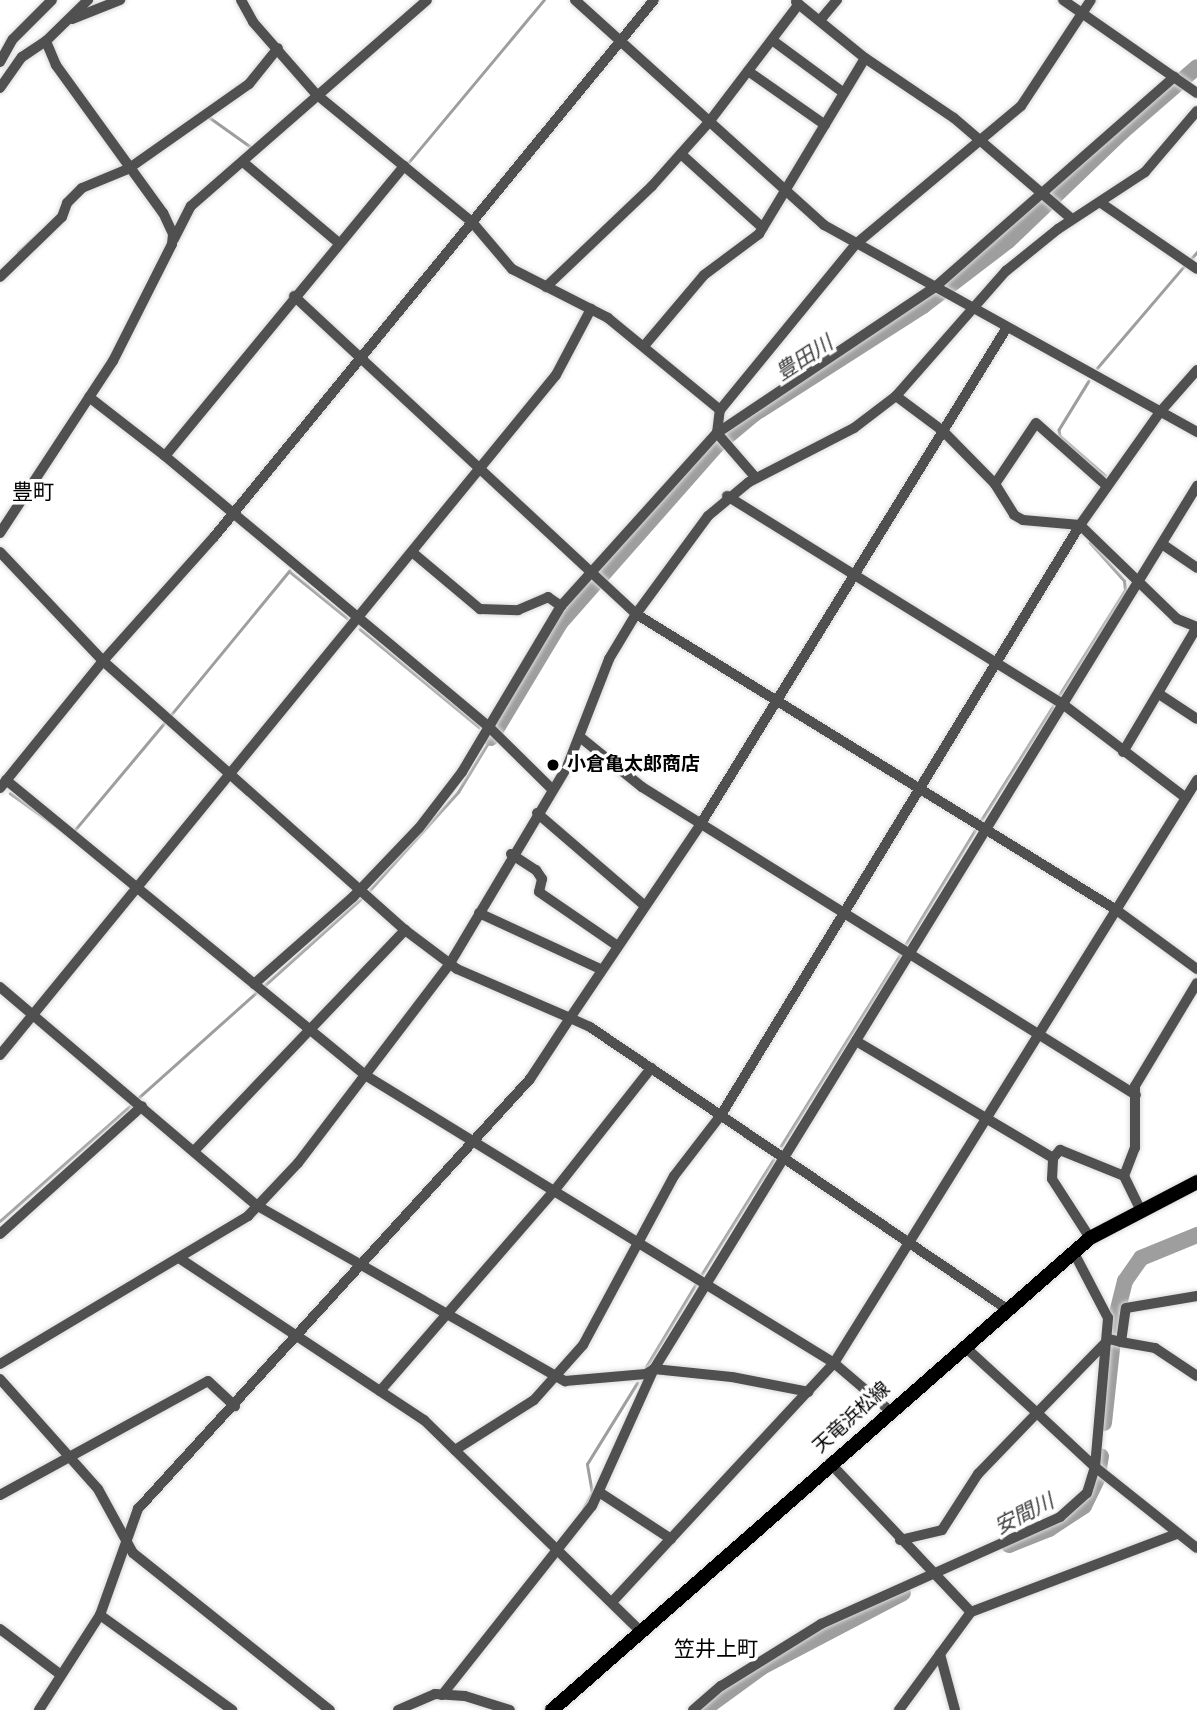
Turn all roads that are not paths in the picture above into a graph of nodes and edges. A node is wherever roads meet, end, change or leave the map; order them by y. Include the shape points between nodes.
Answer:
1 (52, 0) edge
2 (88, 0) edge
3 (120, 0) edge
4 (241, 0) edge
5 (427, 0) edge
6 (575, 0) edge
7 (654, 0) edge
8 (837, 0) edge
9 (1063, 0) edge
10 (1091, 0) edge
11 (797, 2) edge
12 (1083, 14) junction
13 (72, 19) junction
14 (821, 19) junction
15 (772, 40) junction
16 (46, 41) junction
17 (621, 41) junction
18 (278, 48) junction
19 (865, 58) junction
20 (0, 62) edge
21 (748, 71) junction
22 (1175, 77) junction
23 (0, 88) edge
24 (1192, 89) edge
25 (844, 93) junction
26 (316, 94) junction
27 (1197, 111) edge
28 (709, 122) junction
29 (825, 125) junction
30 (979, 138) junction
31 (681, 153) junction
32 (243, 162) junction
33 (404, 166) junction
34 (128, 169) junction
35 (784, 191) junction
36 (1043, 194) junction
37 (1101, 203) junction
38 (1072, 219) junction
39 (472, 222) junction
40 (763, 228) junction
41 (339, 243) junction
42 (172, 244) junction
43 (856, 244) junction
44 (1197, 269) edge
45 (0, 277) edge
46 (546, 287) junction
47 (935, 288) junction
48 (294, 296) junction
49 (970, 308) junction
50 (591, 309) junction
51 (1006, 329) junction
52 (644, 346) junction
53 (362, 358) junction
54 (1197, 370) edge
55 (896, 396) junction
56 (89, 397) junction
57 (720, 410) junction
58 (1160, 412) junction
59 (943, 431) junction
60 (1197, 432) edge
61 (717, 433) junction
62 (165, 456) junction
63 (481, 469) junction
64 (756, 478) junction
65 (995, 484) junction
66 (1107, 486) junction
67 (1197, 486) edge
68 (727, 496) junction
69 (232, 514) junction
70 (1080, 525) junction
71 (0, 533) edge
72 (1162, 544) junction
73 (0, 552) edge
74 (412, 552) junction
75 (1197, 568) edge
76 (591, 573) junction
77 (853, 576) junction
78 (1137, 583) junction
79 (561, 606) junction
80 (636, 614) junction
81 (358, 618) junction
82 (1197, 627) edge
83 (103, 661) junction
84 (997, 664) junction
85 (1159, 694) junction
86 (777, 701) junction
87 (1058, 702) junction
88 (1197, 719) edge
89 (489, 727) junction
90 (580, 737) junction
91 (1123, 752) junction
92 (229, 774) junction
93 (1197, 780) edge
94 (3, 784) edge
95 (920, 789) junction
96 (552, 790) junction
97 (1186, 798) junction
98 (537, 813) junction
99 (700, 824) junction
100 (985, 829) junction
101 (511, 854) junction
102 (137, 887) junction
103 (364, 893) junction
104 (644, 905) junction
105 (1115, 909) junction
106 (479, 913) junction
107 (843, 914) junction
108 (405, 930) junction
109 (616, 945) junction
110 (908, 954) junction
111 (449, 965) junction
112 (600, 969) junction
113 (1197, 969) edge
114 (1197, 983) edge
115 (0, 987) edge
116 (258, 987) junction
117 (33, 1014) junction
118 (570, 1018) junction
119 (310, 1030) junction
120 (1040, 1033) junction
121 (856, 1041) junction
122 (0, 1055) edge
123 (651, 1068) junction
124 (365, 1075) junction
125 (1136, 1095) junction
126 (141, 1105) junction
127 (721, 1115) junction
128 (986, 1121) junction
129 (471, 1140) junction
130 (194, 1150) junction
131 (784, 1158) junction
132 (1053, 1158) junction
133 (1124, 1176) junction
134 (1197, 1182) edge
135 (554, 1191) junction
136 (256, 1205) junction
137 (1140, 1209) junction
138 (0, 1234) edge
139 (1090, 1238) junction
140 (911, 1242) junction
141 (638, 1243) junction
142 (1074, 1253) junction
143 (179, 1258) junction
144 (361, 1264) junction
145 (701, 1281) junction
146 (1197, 1296) edge
147 (1007, 1309) junction
148 (448, 1313) junction
149 (297, 1338) junction
150 (1114, 1340) junction
151 (964, 1346) junction
152 (834, 1363) junction
153 (0, 1364) edge
154 (654, 1369) junction
155 (1197, 1376) edge
156 (557, 1377) junction
157 (0, 1379) edge
158 (380, 1391) junction
159 (809, 1392) junction
160 (235, 1406) junction
161 (890, 1410) junction
162 (1037, 1413) junction
163 (455, 1450) junction
164 (69, 1457) junction
165 (830, 1463) junction
166 (1097, 1469) junction
167 (599, 1492) junction
168 (0, 1495) edge
169 (1176, 1534) junction
170 (671, 1539) junction
171 (901, 1540) junction
172 (124, 1542) junction
173 (1197, 1548) edge
174 (560, 1551) junction
175 (936, 1577) junction
176 (612, 1602) junction
177 (971, 1612) junction
178 (100, 1615) junction
179 (0, 1629) edge
180 (640, 1631) junction
181 (940, 1654) junction
182 (61, 1675) junction
183 (442, 1695) junction
184 (39, 1710) edge
185 (232, 1710) edge
186 (330, 1710) edge
187 (398, 1710) edge
188 (510, 1710) edge
189 (552, 1710) edge
190 (693, 1710) edge
191 (899, 1710) edge
192 (955, 1710) edge

1 - 20 street via 13,40
2 - 13 street
3 - 13 street
4 - 18 street via 253,22
5 - 26 street
6 - 17 street
7 - 17 street
8 - 14 street
9 - 12 street
10 - 12 street
11 - 14 street
11 - 15 street
12 - 22 street
12 - 30 street via 1021,106
13 - 16 street
14 - 19 street
15 - 21 street
15 - 25 street
16 - 23 street via 22,57
16 - 34 street via 57,65
17 - 28 street
17 - 39 street
18 - 26 street
18 - 34 street via 249,84
19 - 25 street
19 - 30 street via 928,97
21 - 28 street
21 - 29 street
22 - 24 street
22 - 36 street
25 - 29 street
26 - 32 street
26 - 33 street
27 - 37 street via 1145,172
28 - 31 street
28 - 35 street
29 - 35 street
30 - 36 street
30 - 43 street
31 - 40 street
31 - 46 street
32 - 41 street
32 - 42 street via 191,206
33 - 39 street
33 - 41 street
34 - 42 street via 163,213 173,234
34 - 45 street via 82,188 67,203 62,217
35 - 40 street
35 - 43 street
36 - 38 street
36 - 47 street
37 - 38 street
37 - 44 street
38 - 49 street via 1006,271
39 - 46 street via 512,269
39 - 53 street
40 - 52 street via 704,275
41 - 48 street
42 - 56 street via 126,340
43 - 47 street
43 - 57 street
46 - 50 street
47 - 49 street
47 - 61 street
48 - 53 street
48 - 62 street
49 - 51 street
49 - 55 street
50 - 52 street
50 - 63 street via 556,375
51 - 58 street
51 - 59 street
52 - 57 street
53 - 63 street
53 - 69 street
54 - 58 street
55 - 59 street
55 - 64 street via 855,428
56 - 62 street
56 - 71 street
57 - 61 street
58 - 60 street
58 - 66 street
59 - 65 street
59 - 77 street
61 - 64 street
61 - 76 street
62 - 69 street
63 - 74 street
63 - 76 street
64 - 68 street
65 - 66 street via 1036,423
65 - 70 street via 1014,515 1023,520
66 - 70 street
67 - 72 street
68 - 77 street
68 - 80 street
69 - 81 street
69 - 83 street
70 - 78 street
70 - 84 street
72 - 75 street
72 - 78 street
73 - 83 street
74 - 79 street via 480,609 518,610 548,597
74 - 81 street
76 - 79 street
76 - 80 street
77 - 84 street
77 - 86 street
78 - 82 street via 1177,619
78 - 87 street
79 - 89 street
80 - 86 street
80 - 90 street via 609,659
81 - 89 street
81 - 92 street
82 - 85 street
83 - 92 street
83 - 94 street
84 - 87 street
84 - 95 street
85 - 88 street
85 - 91 street
86 - 95 street
86 - 99 street
87 - 91 street
87 - 100 street
89 - 96 street
89 - 103 street via 438,806
90 - 96 street
90 - 99 street via 642,788
91 - 97 street
92 - 102 street
92 - 103 street
93 - 97 street
94 - 102 street
95 - 100 street
95 - 107 street
96 - 98 street
97 - 105 street
98 - 101 street
98 - 104 street
99 - 104 street
99 - 107 street
100 - 105 street
100 - 110 street
101 - 106 street
101 - 109 street via 536,870 542,879 539,892
102 - 116 street
102 - 117 street
103 - 108 street
103 - 116 street
104 - 109 street
105 - 113 street
105 - 120 street
106 - 111 street
106 - 112 street
107 - 110 street
107 - 127 street
108 - 111 street
108 - 119 street
109 - 112 street
110 - 120 street
110 - 121 street
111 - 118 street
111 - 124 street
112 - 118 street
114 - 125 street via 1135,1086
115 - 117 street
116 - 119 street
117 - 122 street
117 - 126 street
118 - 123 street
118 - 129 street via 530,1079
119 - 124 street
119 - 130 street
120 - 125 street
120 - 128 street
121 - 128 street
121 - 131 street
123 - 127 street
123 - 135 street
124 - 129 street
124 - 136 street via 298,1163
125 - 133 street via 1135,1148
126 - 130 street
126 - 138 street
127 - 131 street
127 - 141 street via 674,1175
128 - 132 street
128 - 140 street
129 - 135 street
129 - 144 street
130 - 136 street
131 - 140 street
131 - 145 street
132 - 133 street via 1060,1150
132 - 139 street via 1052,1179
133 - 137 street
134 - 137 main road, 天竜浜松線
135 - 141 street
135 - 148 street
136 - 143 street via 248,1216
136 - 144 street
137 - 139 main road, 天竜浜松線
139 - 142 main road, 天竜浜松線
140 - 147 street
140 - 152 street
141 - 145 street
141 - 156 street via 583,1345
142 - 147 main road, 天竜浜松線
142 - 150 street via 1108,1318
143 - 149 street
143 - 153 street
144 - 148 street
144 - 149 street
145 - 152 street
145 - 154 street
146 - 150 street via 1126,1308
147 - 151 main road, 天竜浜松線
148 - 156 street
148 - 158 street
149 - 158 street
149 - 160 street
150 - 155 street via 1155,1348
150 - 162 street
150 - 166 street
151 - 161 main road, 天竜浜松線
151 - 162 street
152 - 159 street
152 - 161 street
154 - 156 street via 646,1374 565,1381
154 - 159 street via 732,1377
154 - 167 street
156 - 163 street via 517,1414
157 - 164 street
158 - 163 street via 424,1420
159 - 170 street
160 - 164 street via 208,1381
160 - 172 street via 148,1496
161 - 165 main road, 天竜浜松線
162 - 166 street
162 - 171 street via 978,1474 942,1530
163 - 174 street
164 - 168 street
164 - 172 street via 98,1489
165 - 171 street
165 - 180 main road, 天竜浜松線
166 - 169 street
166 - 175 street via 1087,1493 1060,1517
167 - 170 street
167 - 174 street
169 - 173 street
169 - 177 street
170 - 176 street
171 - 175 street
172 - 178 street via 116,1580
172 - 186 street
174 - 176 street
174 - 183 street
175 - 177 street
175 - 190 street via 821,1624 721,1686
176 - 180 street
177 - 181 street
178 - 182 street
178 - 185 street
179 - 182 street
180 - 189 main road, 天竜浜松線
181 - 191 street
181 - 192 street
182 - 184 street
183 - 187 street via 413,1701
183 - 188 street via 465,1696

